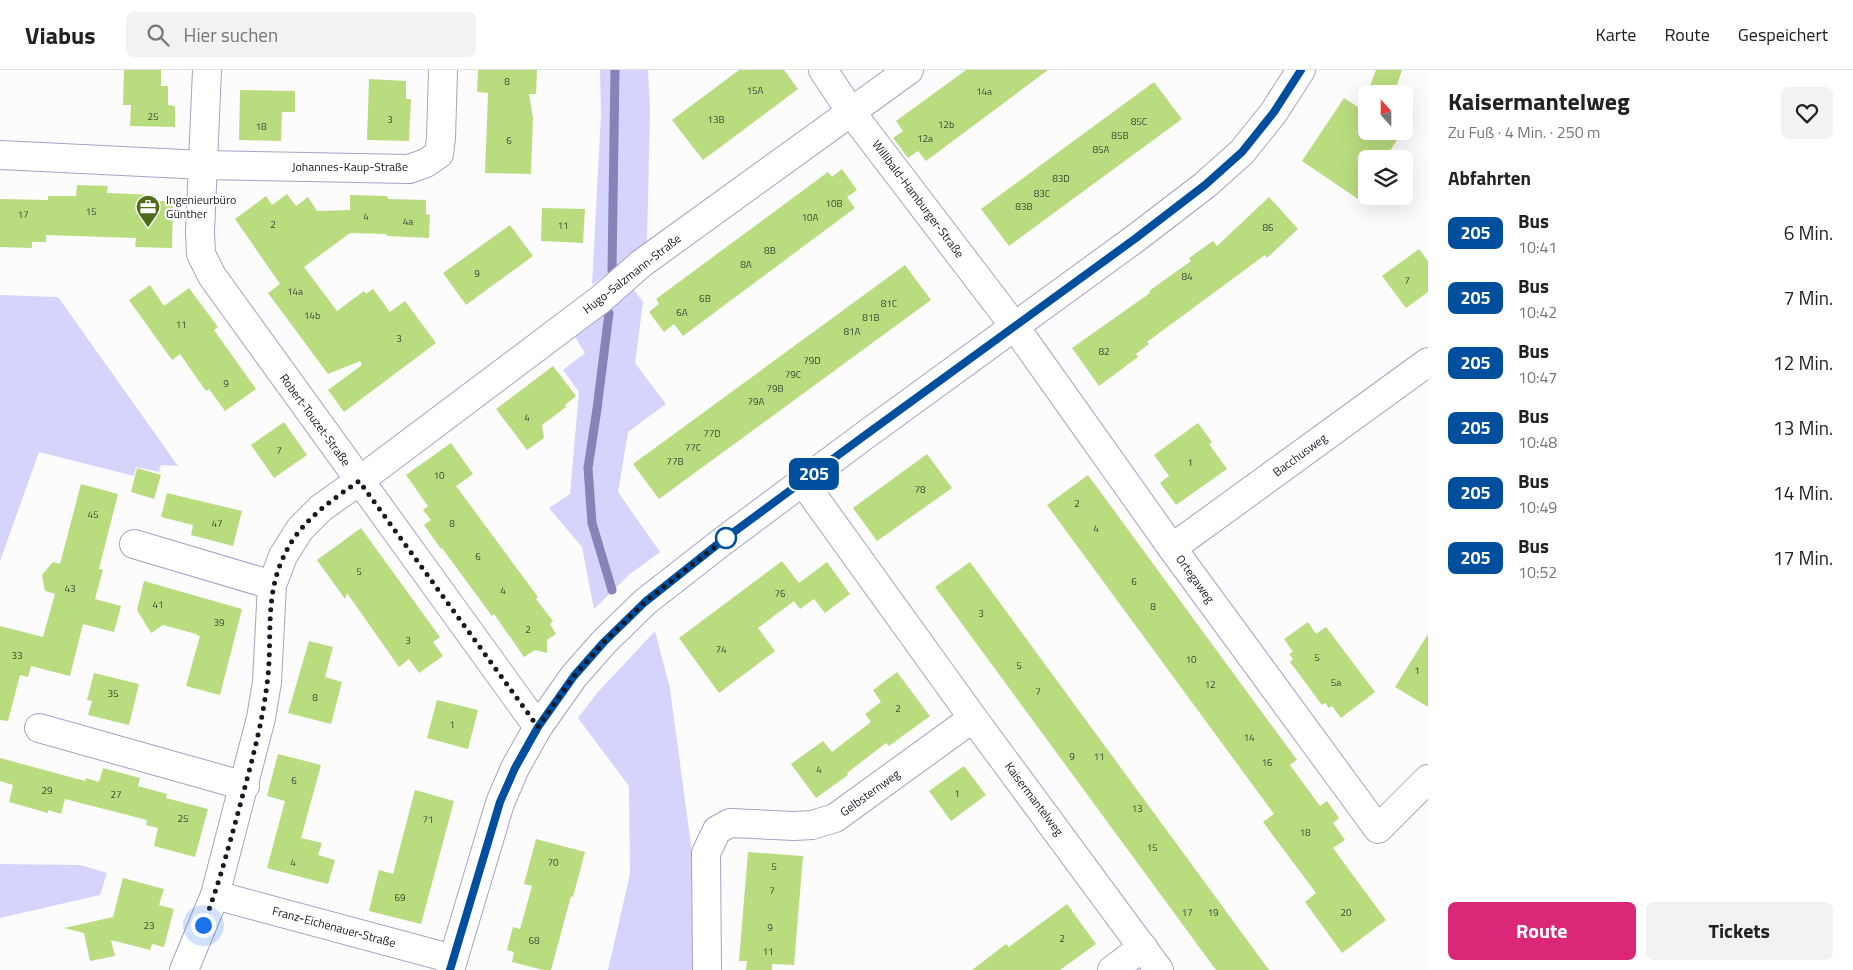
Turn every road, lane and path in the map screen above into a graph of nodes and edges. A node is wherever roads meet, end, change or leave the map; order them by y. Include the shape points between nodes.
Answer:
1 (207, 70) edge
2 (443, 70) edge
3 (823, 70) edge
4 (908, 70) edge
5 (1301, 70) edge
6 (851, 112) junction
7 (1, 156) edge
8 (203, 165) junction
9 (1015, 327) junction
10 (1428, 362) edge
11 (359, 481) junction
12 (804, 482) junction
13 (134, 544) dead end
14 (1172, 548) junction
15 (272, 585) junction
16 (973, 718) junction
17 (538, 727) junction
18 (39, 728) dead end
19 (1428, 779) edge
20 (245, 786) junction
21 (215, 895) junction
22 (1143, 947) junction
23 (451, 964) edge
24 (184, 970) edge
25 (708, 970) edge
26 (1112, 970) edge
27 (1159, 970) edge

1 - 8 street, Robert-Touzet-Straße
2 - 8 street, Johannes-Kaup-Straße via 439,154 426,163 409,169
3 - 6 street, Willibald-Hamburger-Straße
4 - 6 street, Hugo-Salzmann-Straße
5 - 9 street via 1274,112 1242,152 1205,185
6 - 9 street, Willibald-Hamburger-Straße
6 - 11 street, Hugo-Salzmann-Straße via 642,263 601,299
7 - 8 street
8 - 11 street, Robert-Touzet-Straße via 200,232 202,254 212,276
9 - 12 street
9 - 14 street, Ortegaweg
10 - 14 street, Bacchusweg
11 - 15 street via 321,508 300,529 283,556
11 - 17 street, Robert-Touzet-Straße
12 - 16 street, Kaisermantelweg
12 - 17 street via 645,602 574,676
13 - 15 street
14 - 19 street, Ortegaweg via 1378,829
15 - 20 street via 267,682
16 - 22 street, Kaisermantelweg
16 - 25 street, Gelbsternweg via 835,818 794,826 730,823 717,830 706,853
17 - 23 street via 500,802
18 - 20 street
20 - 21 street
21 - 23 street, Franz-Eichenauer-Straße
21 - 24 street
22 - 26 street
22 - 27 street, Kaisermantelweg

